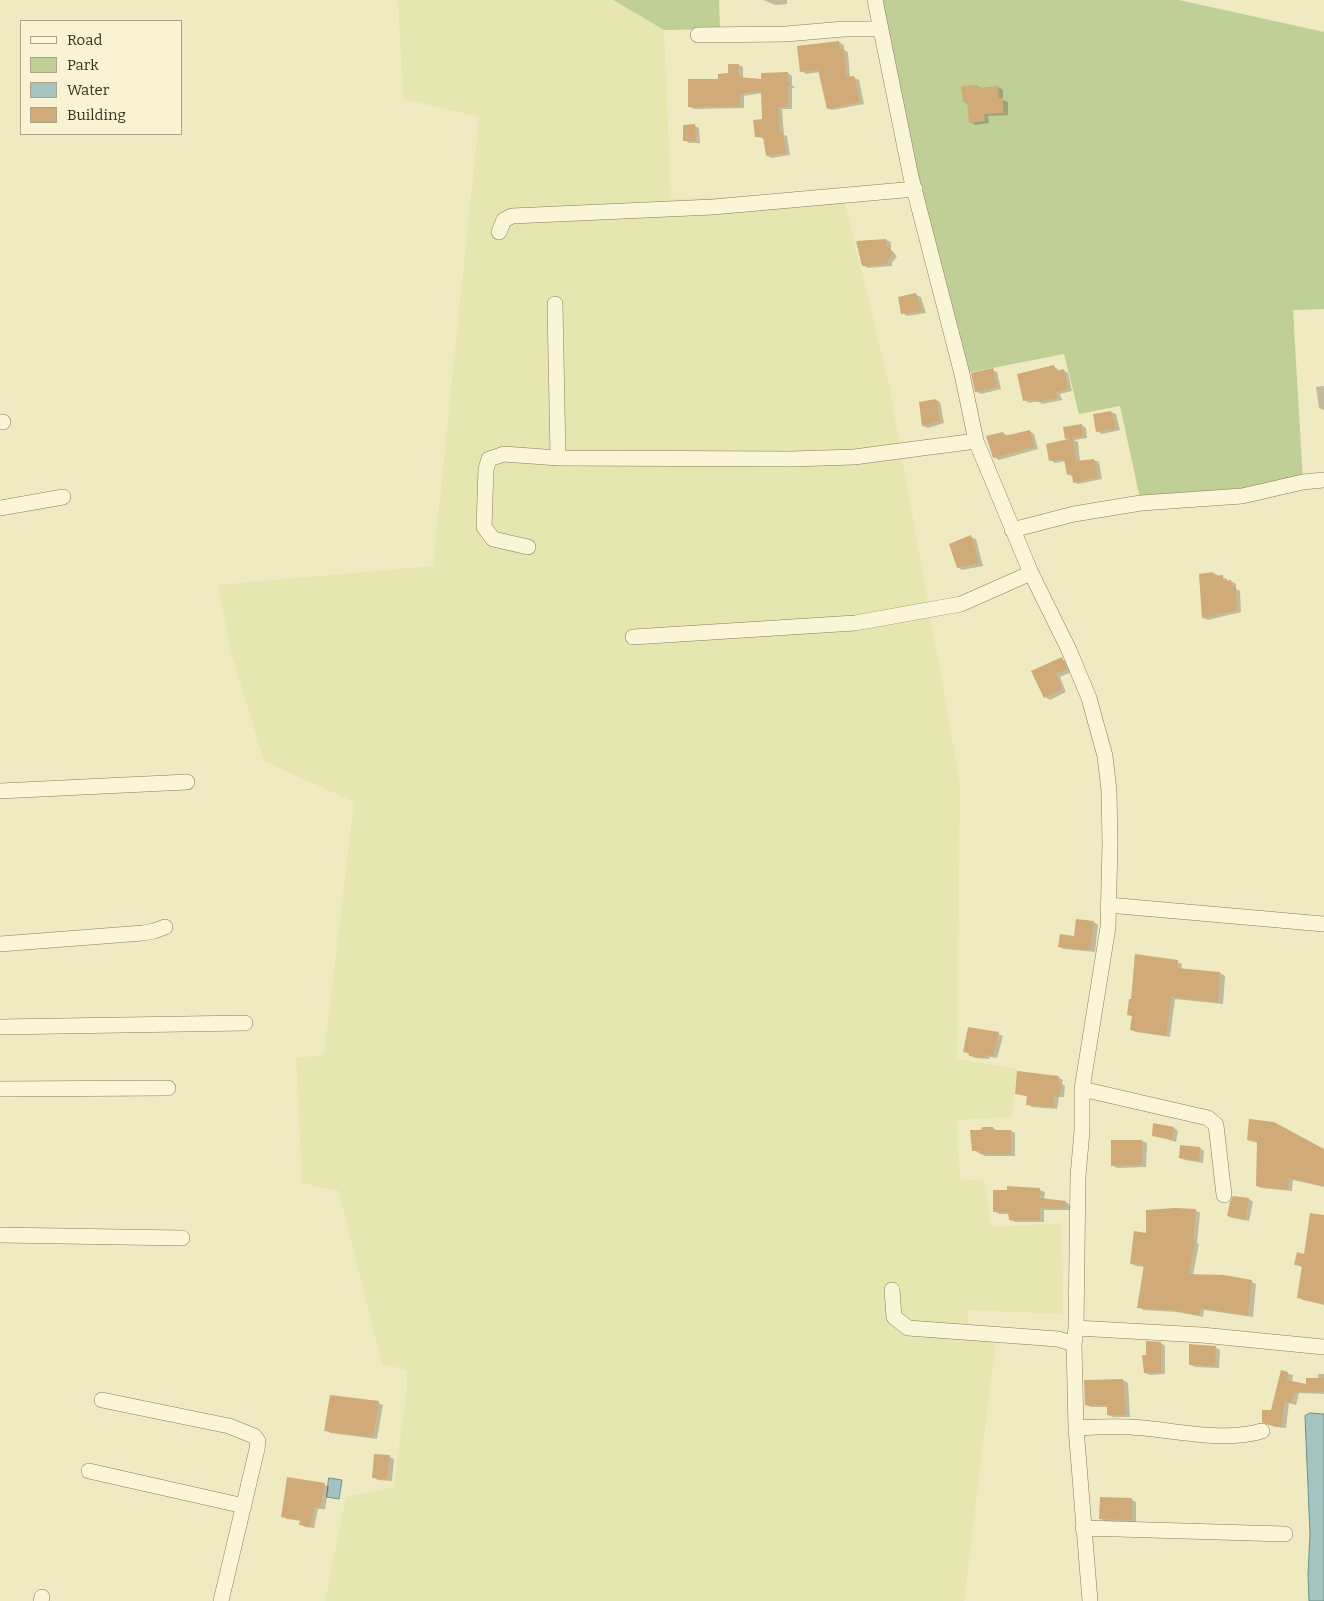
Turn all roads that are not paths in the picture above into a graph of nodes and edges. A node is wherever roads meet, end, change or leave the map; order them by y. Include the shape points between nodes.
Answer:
1 (875, 0) edge
2 (881, 29) junction
3 (698, 35) dead end
4 (915, 189) junction
5 (499, 232) dead end
6 (555, 304) dead end
7 (976, 441) junction
8 (558, 458) junction
9 (1324, 480) edge
10 (62, 497) dead end
11 (0, 508) edge
12 (1012, 530) junction
13 (528, 547) dead end
14 (1031, 573) junction
15 (633, 637) dead end
16 (187, 782) dead end
17 (0, 791) edge
18 (1108, 905) junction
19 (1324, 924) edge
20 (165, 927) dead end
21 (0, 944) edge
22 (244, 1023) dead end
23 (0, 1027) edge
24 (168, 1088) dead end
25 (0, 1089) edge
26 (1082, 1089) junction
27 (1224, 1195) dead end
28 (0, 1235) edge
29 (182, 1238) dead end
30 (892, 1290) dead end
31 (1076, 1328) junction
32 (1074, 1344) junction
33 (1324, 1348) edge
34 (102, 1400) dead end
35 (1076, 1428) junction
36 (1262, 1431) dead end
37 (89, 1472) dead end
38 (244, 1506) junction
39 (1083, 1528) junction
40 (1286, 1534) dead end
41 (221, 1601) edge
42 (1090, 1601) edge

1 - 2 street
2 - 3 street
2 - 4 street
4 - 5 street via 713,207 512,216 504,220
4 - 7 street
6 - 8 street
7 - 8 street via 854,457
7 - 12 street
8 - 13 street via 504,454 489,460 484,527 493,539
9 - 12 street via 1242,496 1141,503 1074,514
10 - 11 street
12 - 14 street
14 - 15 street via 961,604 855,624
14 - 18 street via 1089,698 1105,756 1109,800
16 - 17 street
18 - 19 street
18 - 26 street via 1108,927
20 - 21 street via 143,933
22 - 23 street
24 - 25 street
26 - 27 street via 1208,1118 1216,1125
26 - 31 street
28 - 29 street
30 - 32 street via 894,1317 908,1328 1058,1339
31 - 32 street
31 - 33 street via 1202,1335
32 - 35 street
34 - 38 street via 229,1426 254,1436 258,1441 257,1449
35 - 36 street via 1130,1427 1194,1434 1247,1435
35 - 39 street
37 - 38 street
38 - 41 street
39 - 40 street
39 - 42 street

